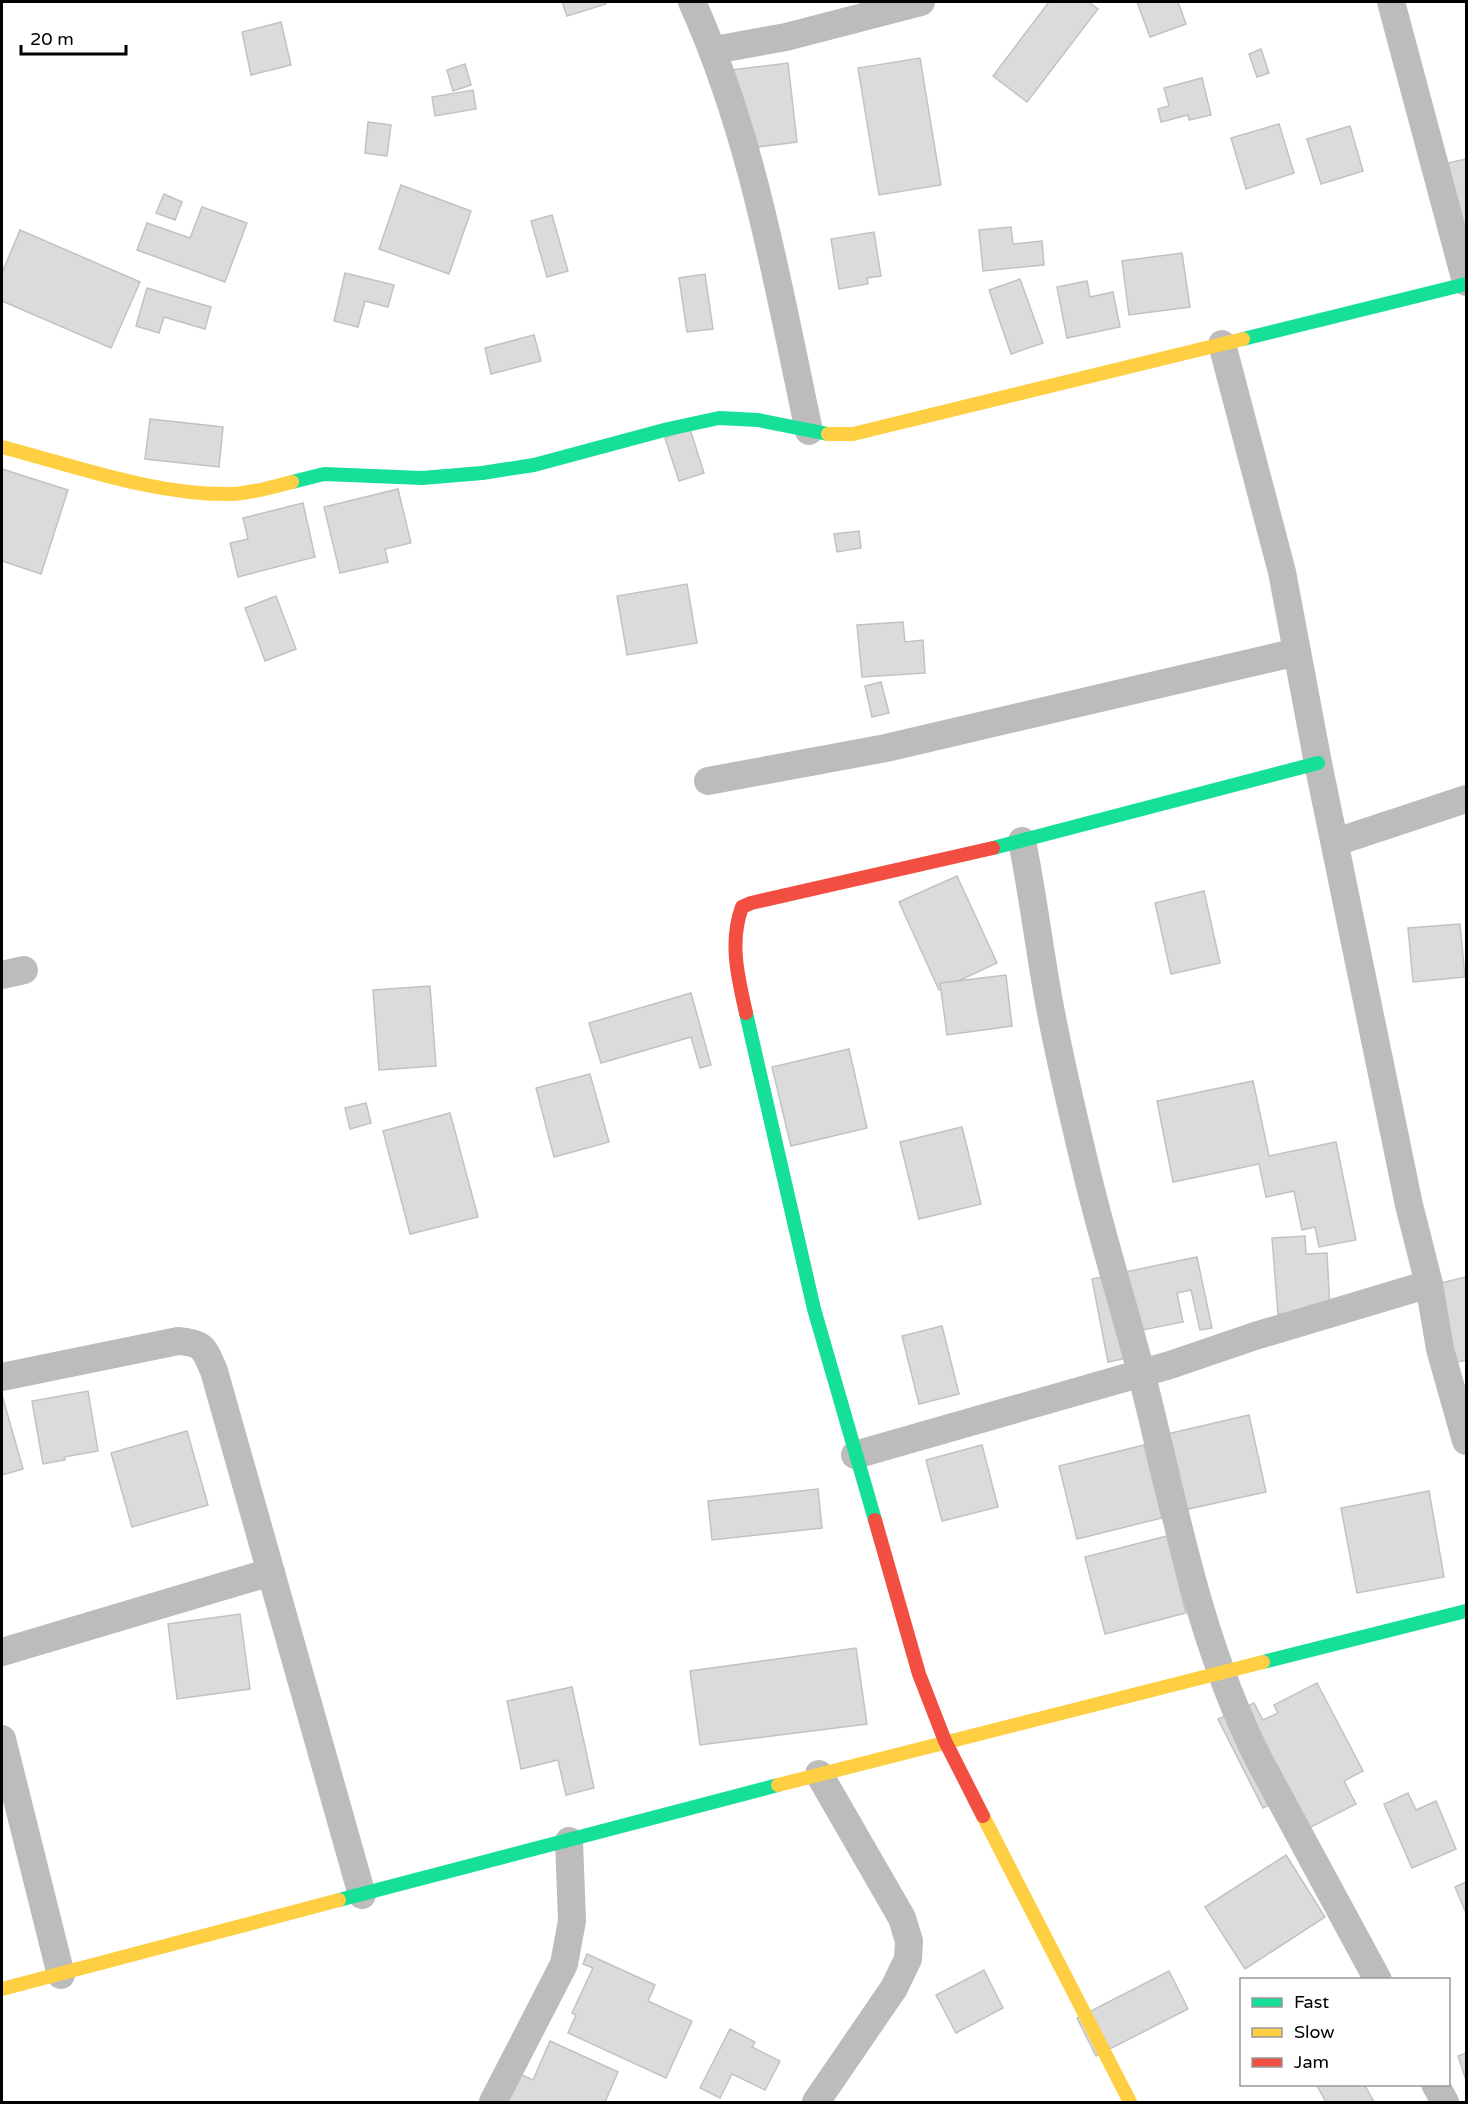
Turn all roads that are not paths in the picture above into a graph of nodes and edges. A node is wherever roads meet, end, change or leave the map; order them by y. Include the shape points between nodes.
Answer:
1 (692, 2) edge
2 (921, 2) edge
3 (1391, 2) edge
4 (714, 50) junction
5 (1467, 283) edge
6 (1222, 344) junction
7 (809, 431) junction
8 (2, 447) edge
9 (1297, 651) junction
10 (1318, 763) junction
11 (708, 781) dead end
12 (1467, 799) edge
13 (1022, 842) junction
14 (1336, 842) junction
15 (1429, 1284) junction
16 (1141, 1373) junction
17 (2, 1377) edge
18 (1467, 1442) edge
19 (855, 1455) junction
20 (271, 1572) junction
21 (1467, 1611) edge
22 (2, 1652) edge
23 (1220, 1671) junction
24 (2, 1739) edge
25 (945, 1741) junction
26 (819, 1774) junction
27 (569, 1841) junction
28 (362, 1895) junction
29 (61, 1975) junction
30 (1377, 1978) edge
31 (2, 1989) edge
32 (1436, 2086) edge
33 (493, 2103) edge
34 (816, 2103) edge
35 (1130, 2103) edge
36 (1445, 2103) edge

1 - 4 street
2 - 4 street via 786,37
3 - 5 street
4 - 7 street via 758,193
5 - 6 street
6 - 7 street via 872,430 835,435
6 - 9 street via 1282,572
7 - 8 street via 740,417 719,418 524,467 422,478 324,474 234,494 186,493 150,486
9 - 10 street
9 - 11 street via 886,748
10 - 13 street
10 - 14 street
12 - 14 street
13 - 16 street via 1048,1001 1114,1280
13 - 19 street via 751,903 742,907 736,921 740,983 814,1310
14 - 15 street via 1409,1205
15 - 16 street
15 - 18 street via 1440,1349
16 - 19 street
16 - 23 street via 1182,1543
17 - 20 street via 178,1341 195,1342 214,1371
19 - 25 street via 919,1674
20 - 22 street
20 - 28 street
21 - 23 street
23 - 25 street
23 - 30 street via 1250,1742
24 - 29 street
25 - 26 street
25 - 35 street
26 - 27 street
26 - 34 street via 902,1918 909,1941 908,1959 894,1988
27 - 28 street
27 - 33 street via 572,1921 564,1964
28 - 29 street
29 - 31 street
32 - 36 street

